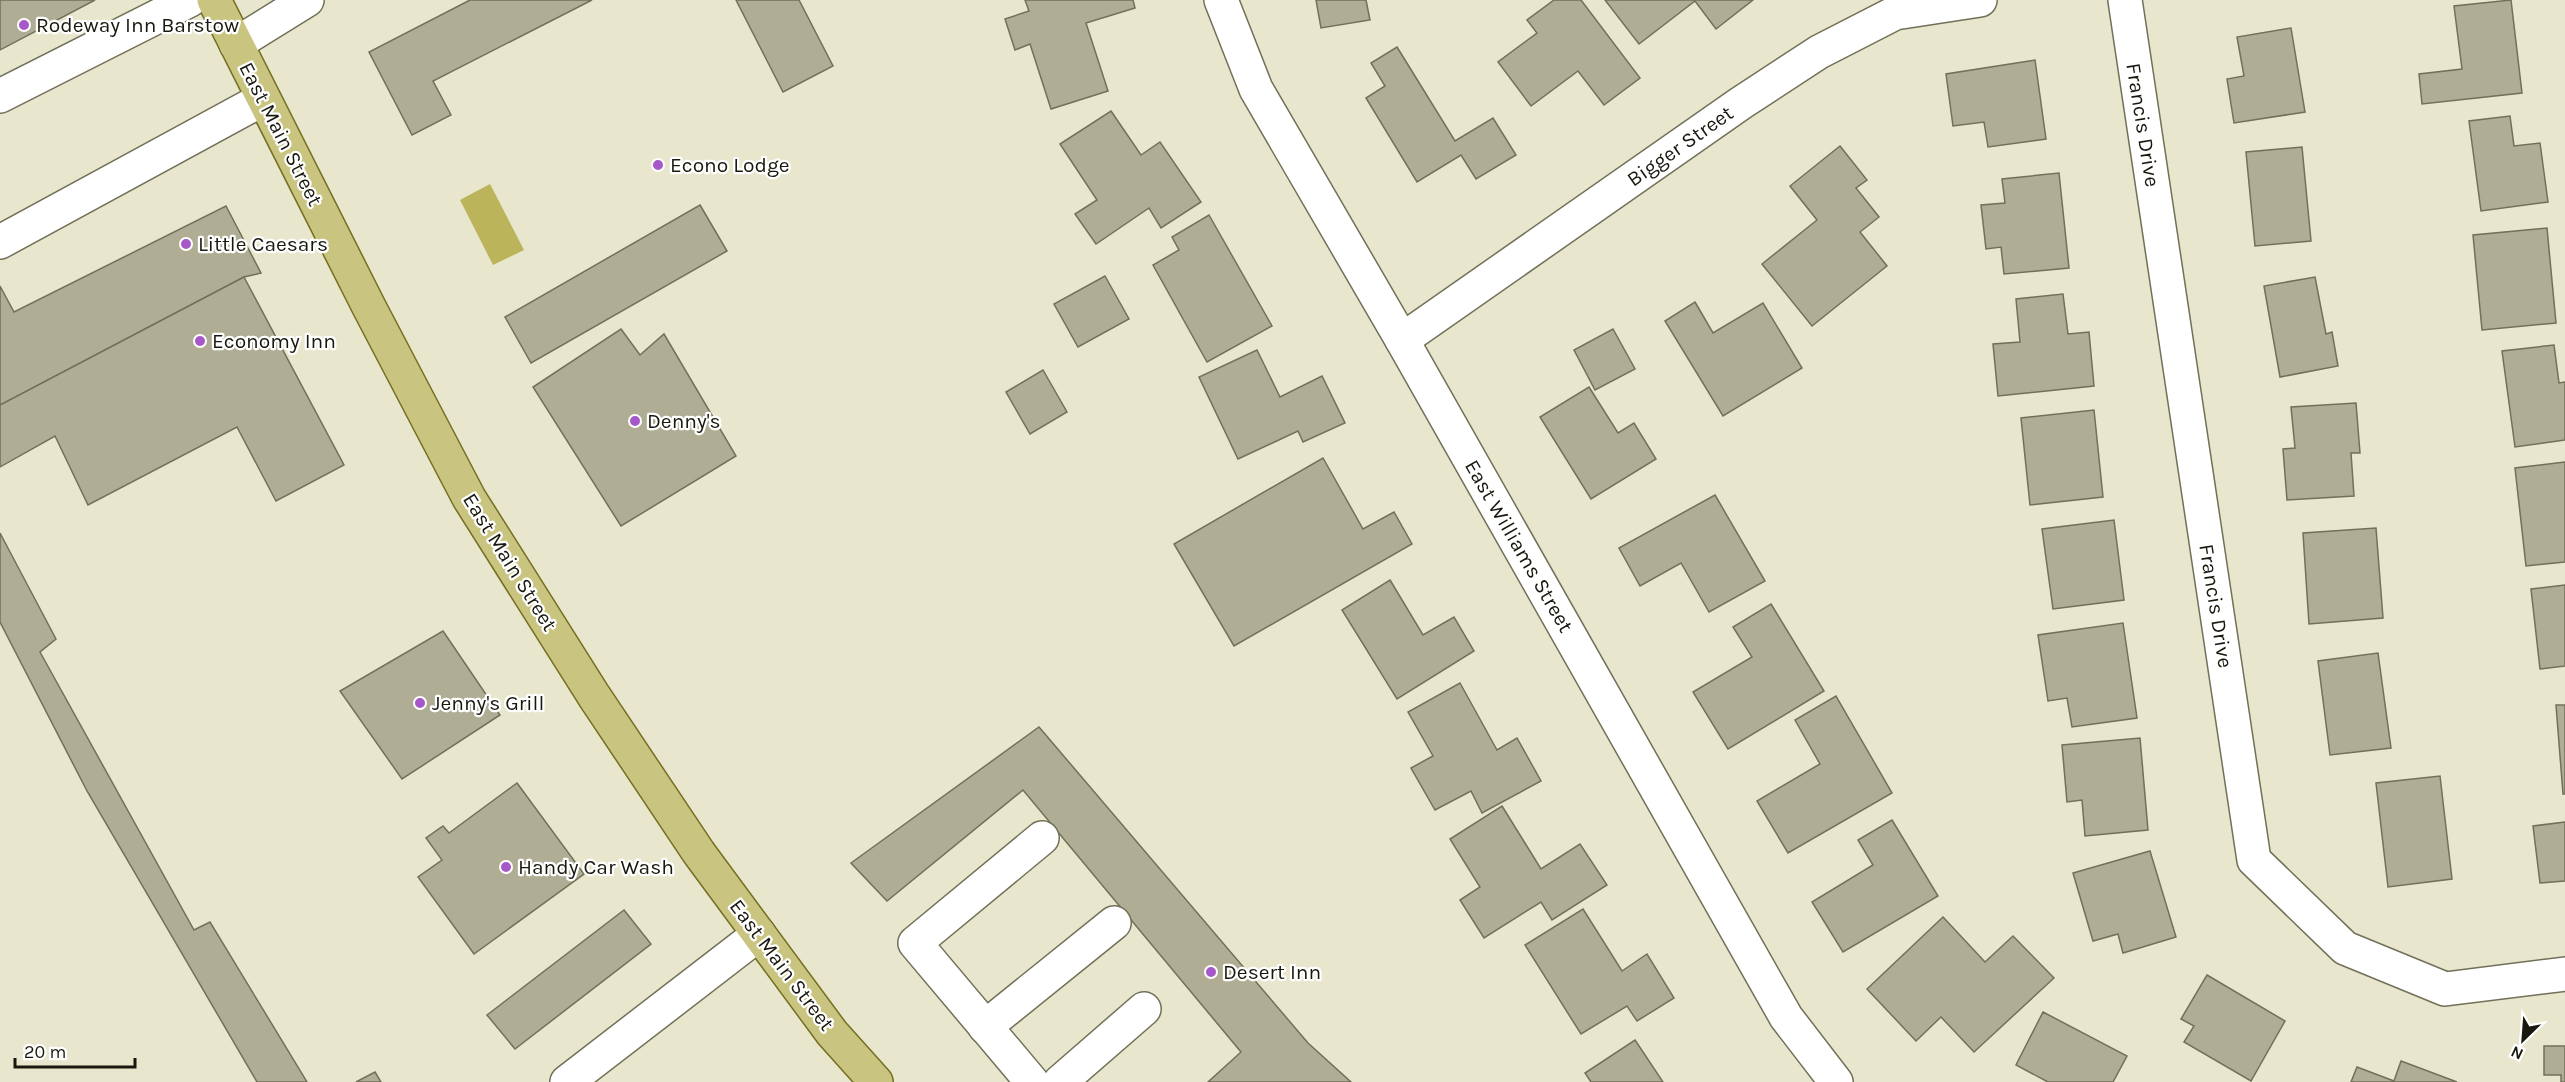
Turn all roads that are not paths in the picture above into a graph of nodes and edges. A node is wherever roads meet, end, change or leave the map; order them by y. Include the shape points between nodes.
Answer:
1 (190, 0) edge
2 (214, 0) edge
3 (307, 0) edge
4 (1221, 0) edge
5 (1980, 0) edge
6 (2125, 0) edge
7 (236, 44) junction
8 (0, 96) edge
9 (263, 99) junction
10 (0, 242) edge
11 (1402, 340) junction
12 (1042, 838) dead end
13 (1114, 923) dead end
14 (759, 933) junction
15 (2565, 974) edge
16 (1144, 1009) dead end
17 (985, 1028) junction
18 (567, 1082) edge
19 (876, 1082) edge
20 (1032, 1082) edge
21 (1060, 1082) edge
22 (1836, 1082) edge

1 - 8 street
2 - 7 main road, East Main Street
3 - 7 street
4 - 11 street, East Williams Street via 1256,89
5 - 11 street, Bigger Street via 1896,13 1820,52
6 - 15 street, Francis Drive via 2254,860 2345,948 2445,989
7 - 9 main road, East Main Street
9 - 10 street
9 - 14 main road, East Main Street via 469,498 614,726 699,853
11 - 22 street, East Williams Street via 1786,1017
12 - 17 street via 915,944
13 - 17 street
14 - 18 street
14 - 19 main road, East Main Street via 832,1033
16 - 21 street
17 - 20 street

